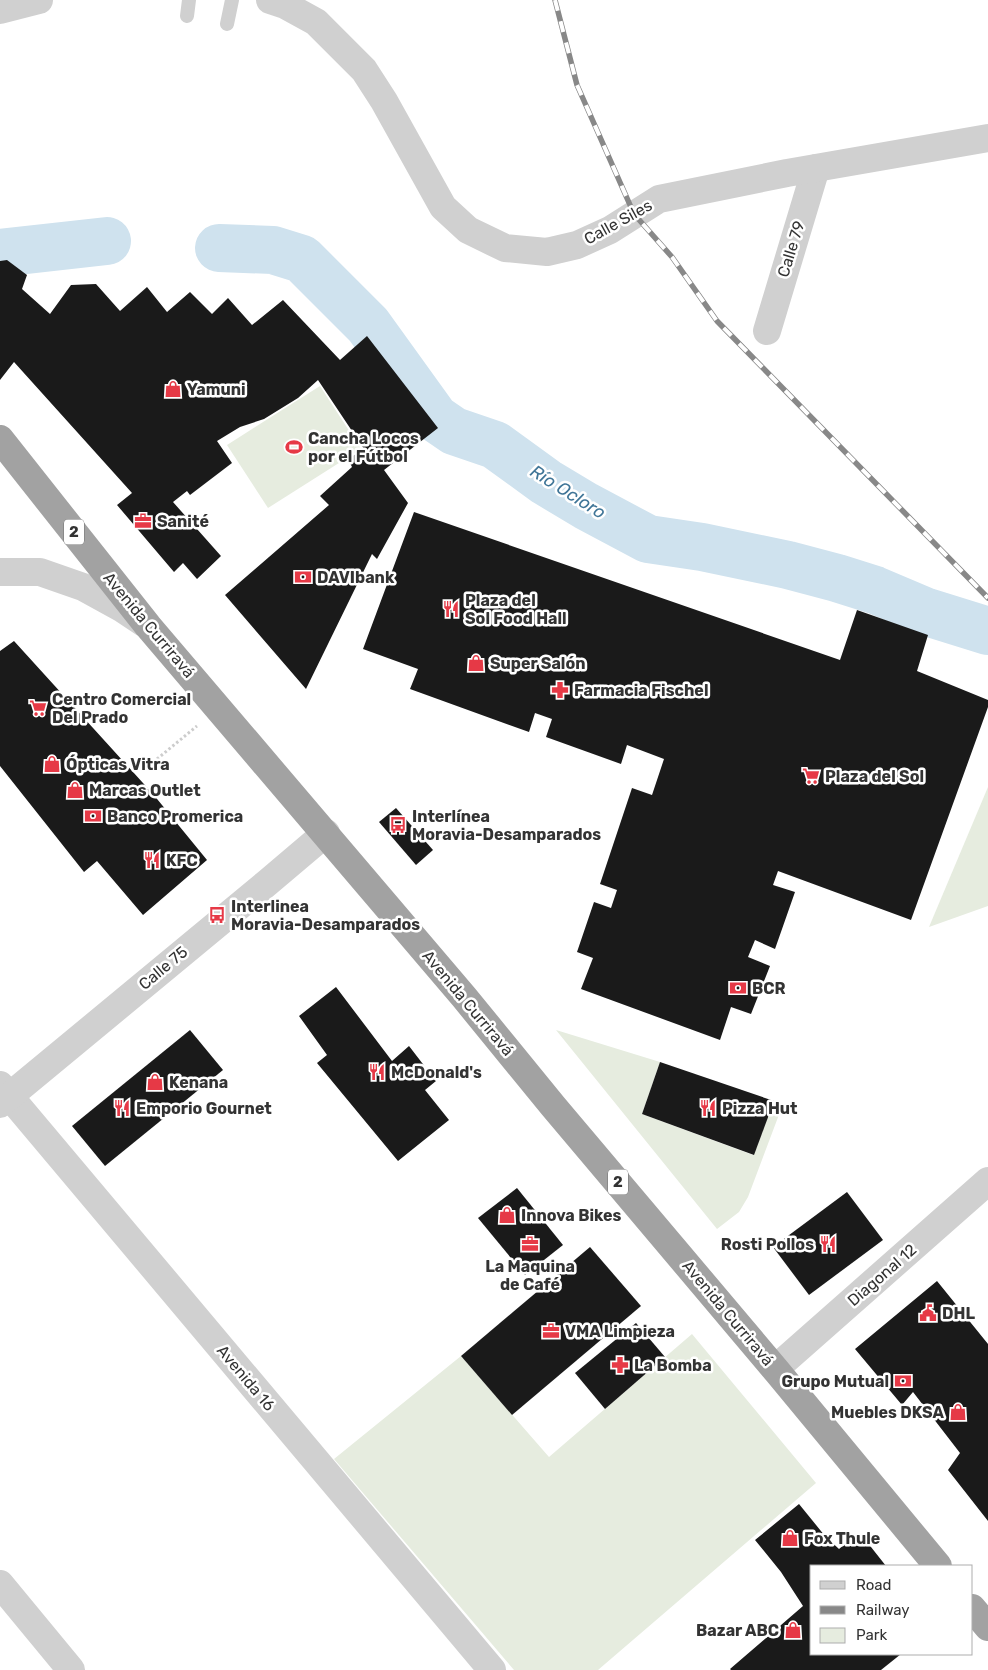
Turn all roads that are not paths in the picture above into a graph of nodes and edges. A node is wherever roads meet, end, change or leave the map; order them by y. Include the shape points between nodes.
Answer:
1 (39, 0) edge
2 (189, 0) edge
3 (232, 0) edge
4 (270, 0) edge
5 (0, 10) edge
6 (186, 16) dead end
7 (227, 24) dead end
8 (988, 138) edge
9 (816, 168) junction
10 (767, 330) dead end
11 (0, 439) edge
12 (0, 572) edge
13 (148, 626) junction
14 (326, 833) junction
15 (3, 1095) edge
16 (988, 1181) edge
17 (775, 1369) junction
18 (937, 1565) edge
19 (0, 1584) edge
20 (973, 1609) edge
21 (988, 1627) edge
22 (72, 1670) edge
23 (492, 1670) edge

1 - 5 street
2 - 6 lane
3 - 7 lane
4 - 9 street, Calle Siles via 316,22 364,70 443,207 468,230 505,248 547,252 576,245 610,230 660,199
8 - 9 street, Calle Siles
9 - 10 street, Calle 79
11 - 13 highway, Avenida Curriravá / 2
12 - 13 street via 40,572 83,587
13 - 14 highway, Avenida Curriravá / 2
14 - 15 street, Calle 75
14 - 17 highway, Avenida Curriravá / 2
15 - 23 street, Avenida 16
16 - 17 street, Diagonal 12
17 - 18 highway, Avenida Curriravá / 2
19 - 22 street
20 - 21 highway

